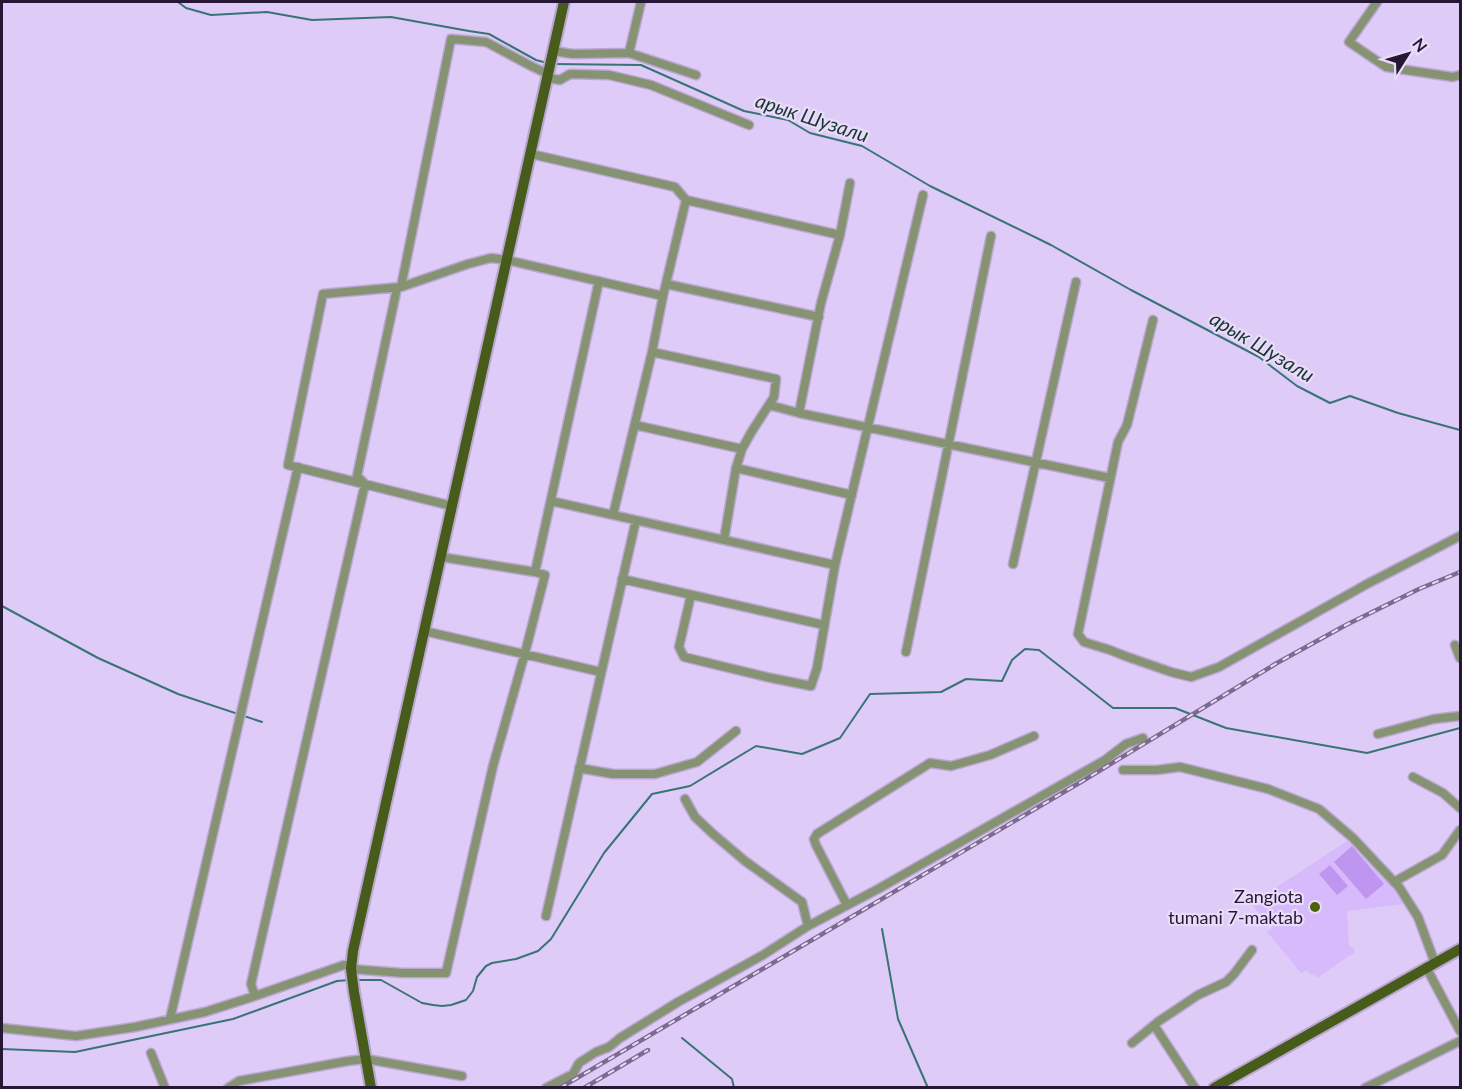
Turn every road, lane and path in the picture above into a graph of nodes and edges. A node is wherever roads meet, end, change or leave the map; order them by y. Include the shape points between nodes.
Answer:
1 (564, 2) edge
2 (641, 2) edge
3 (1377, 2) edge
4 (629, 53) junction
5 (552, 54) junction
6 (548, 74) junction
7 (696, 75) dead end
8 (1461, 75) edge
9 (749, 124) dead end
10 (531, 154) junction
11 (850, 183) dead end
12 (923, 195) dead end
13 (686, 200) junction
14 (840, 235) junction
15 (991, 236) dead end
16 (507, 260) junction
17 (599, 281) junction
18 (1076, 282) dead end
19 (666, 284) junction
20 (399, 287) junction
21 (663, 296) junction
22 (819, 317) junction
23 (1153, 320) dead end
24 (652, 352) junction
25 (769, 405) junction
26 (799, 413) junction
27 (634, 425) junction
28 (868, 426) junction
29 (948, 444) junction
30 (742, 449) junction
31 (1036, 463) junction
32 (298, 467) junction
33 (736, 468) junction
34 (1110, 478) junction
35 (365, 484) junction
36 (852, 495) junction
37 (551, 501) junction
38 (452, 506) junction
39 (613, 515) junction
40 (636, 520) junction
41 (1461, 536) edge
42 (724, 540) junction
43 (441, 557) junction
44 (1013, 564) dead end
45 (835, 565) junction
46 (535, 572) junction
47 (622, 579) junction
48 (691, 595) junction
49 (824, 625) junction
50 (424, 631) junction
51 (1455, 645) dead end
52 (906, 652) dead end
53 (525, 653) junction
54 (1461, 658) edge
55 (601, 672) junction
56 (1461, 716) edge
57 (736, 731) dead end
58 (1378, 734) dead end
59 (1034, 736) dead end
60 (1143, 738) dead end
61 (579, 768) junction
62 (1123, 770) dead end
63 (1413, 777) dead end
64 (685, 799) dead end
65 (1461, 808) edge
66 (1461, 830) edge
67 (1394, 882) junction
68 (847, 905) junction
69 (546, 916) dead end
70 (808, 926) junction
71 (1461, 948) edge
72 (1252, 950) dead end
73 (1431, 965) junction
74 (351, 967) junction
75 (255, 996) junction
76 (170, 1019) junction
77 (1154, 1025) junction
78 (2, 1028) edge
79 (1461, 1031) edge
80 (1461, 1041) edge
81 (1132, 1043) dead end
82 (151, 1053) dead end
83 (366, 1059) junction
84 (462, 1076) dead end
85 (165, 1088) edge
86 (228, 1088) edge
87 (371, 1088) edge
88 (546, 1088) edge
89 (1195, 1088) edge
90 (1214, 1088) edge
91 (1365, 1088) edge

1 - 5 main road
2 - 4 street
3 - 8 street via 1348,42 1386,67
4 - 5 street
4 - 7 street
5 - 6 main road
6 - 9 street via 560,80 570,74 635,80
6 - 10 main road
6 - 20 street via 486,42 451,39
10 - 13 street via 675,187
10 - 16 main road
11 - 14 street
12 - 28 street
13 - 14 street
13 - 19 street
14 - 22 street
15 - 29 street
16 - 17 street
16 - 20 street via 491,258
16 - 38 main road
17 - 21 street
17 - 37 street
18 - 31 street
19 - 21 street
19 - 22 street
20 - 32 street via 323,294 288,465
20 - 35 street via 357,476
21 - 24 street
22 - 26 street
23 - 34 street
24 - 25 street via 776,379
24 - 27 street
25 - 26 street
25 - 30 street
26 - 28 street
27 - 30 street
27 - 39 street
28 - 29 street
28 - 36 street
29 - 31 street
29 - 52 street
30 - 33 street
31 - 34 street
31 - 44 street
32 - 35 street
32 - 76 street
33 - 36 street
33 - 42 street
34 - 41 street via 1078,634 1084,642 1191,677 1226,663
35 - 38 street
35 - 75 street via 251,984
36 - 45 street
37 - 39 street
37 - 46 street
38 - 43 main road
39 - 40 street
40 - 42 street
40 - 47 street
42 - 45 street
43 - 46 street
43 - 50 main road
45 - 49 street
46 - 53 street via 545,575
47 - 48 street
47 - 55 street
48 - 49 street
48 - 49 street via 679,647 684,657 771,678 811,686
50 - 53 street
50 - 74 main road
51 - 54 street
53 - 55 street
53 - 74 street via 493,766 446,973
55 - 61 street
56 - 58 street
57 - 61 street via 697,762 655,774 613,774
59 - 68 street via 951,766 930,763 817,834 817,849
60 - 68 street via 1126,744 1105,760
61 - 69 street
62 - 67 street via 1180,767 1268,789 1319,809
63 - 65 street
64 - 70 street via 712,833 802,902
66 - 67 street via 1442,855
67 - 73 street via 1418,917
68 - 70 street
70 - 88 street via 596,1052 579,1064 573,1074
71 - 73 main road
72 - 77 street via 1226,982 1198,995
73 - 79 street
73 - 90 main road
74 - 75 street via 344,965
74 - 83 main road
75 - 76 street
76 - 78 street via 76,1036
77 - 81 street
77 - 89 street
80 - 91 street
82 - 85 street
83 - 84 street
83 - 86 street via 239,1081
83 - 87 main road

